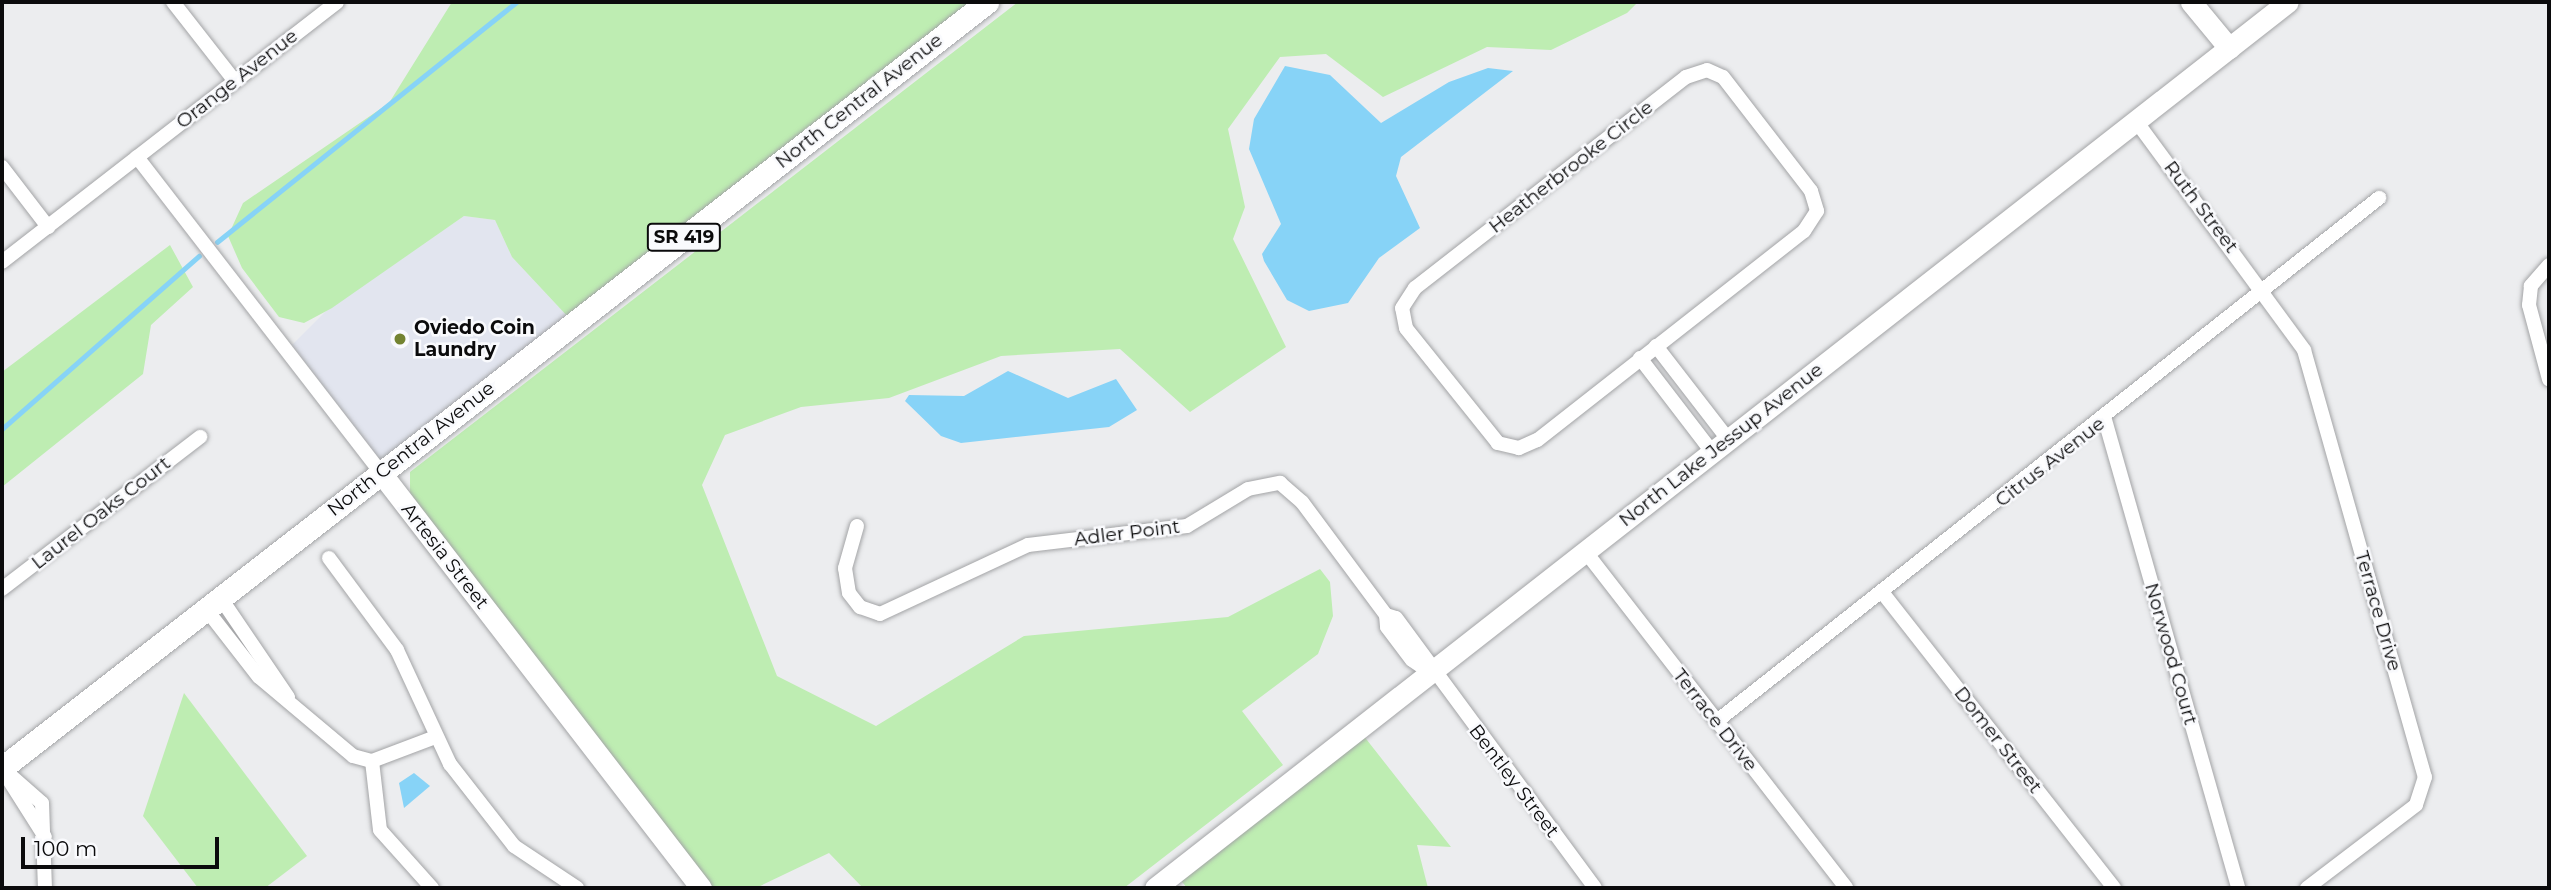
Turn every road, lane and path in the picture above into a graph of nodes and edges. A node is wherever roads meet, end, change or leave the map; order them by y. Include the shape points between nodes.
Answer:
1 (173, 2) edge
2 (337, 2) edge
3 (987, 2) edge
4 (2191, 2) edge
5 (2288, 2) edge
6 (2229, 48) junction
7 (233, 80) junction
8 (2136, 121) junction
9 (137, 157) junction
10 (2, 167) edge
11 (2379, 198) dead end
12 (48, 227) junction
13 (2, 262) edge
14 (2549, 265) edge
15 (2266, 293) junction
16 (1656, 346) junction
17 (1640, 358) junction
18 (2549, 379) edge
19 (1689, 388) junction
20 (1673, 401) junction
21 (2105, 420) junction
22 (200, 437) dead end
23 (1720, 445) junction
24 (381, 473) junction
25 (857, 526) dead end
26 (1585, 551) junction
27 (329, 558) dead end
28 (2, 589) edge
29 (1882, 592) junction
30 (213, 603) junction
31 (1433, 674) junction
32 (1717, 721) junction
33 (433, 738) junction
34 (372, 761) junction
35 (2, 767) edge
36 (45, 888) edge
37 (432, 888) edge
38 (577, 888) edge
39 (701, 888) edge
40 (1155, 888) edge
41 (1595, 888) edge
42 (1846, 888) edge
43 (2114, 888) edge
44 (2238, 888) edge
45 (2306, 888) edge

1 - 7 street
2 - 7 street, Orange Avenue
3 - 24 main road, North Central Avenue / SR 419
4 - 6 street
5 - 6 street, North Lake Jessup Avenue
6 - 8 street, North Lake Jessup Avenue
7 - 9 street, Orange Avenue
8 - 15 street, Ruth Street
8 - 23 street, North Lake Jessup Avenue
9 - 12 street, Orange Avenue
9 - 24 street, Artesia Street
10 - 12 street
11 - 15 street, Citrus Avenue
12 - 13 street, Orange Avenue
14 - 18 street via 2531,286 2529,306
15 - 21 street, Citrus Avenue
15 - 45 street, Terrace Drive via 2304,350 2425,777 2416,805
16 - 17 street, Heatherbrooke Circle
16 - 17 street, Heatherbrooke Circle via 1804,231 1817,211 1811,191 1723,77 1707,70 1686,77 1415,288 1402,308 1406,328 1498,443 1519,448
16 - 19 street
17 - 20 street
19 - 20 street
19 - 23 street
20 - 23 street
21 - 29 street, Citrus Avenue
21 - 44 street, Norwood Court
22 - 28 street, Laurel Oaks Court
23 - 26 street, North Lake Jessup Avenue
24 - 30 main road, North Central Avenue / SR 419
24 - 39 street, Artesia Street
25 - 31 street, Adler Point via 845,568 849,593 860,607 880,614 1028,545 1187,526 1248,489 1280,483 1302,502 1386,615 1396,618
26 - 31 street, North Lake Jessup Avenue
26 - 32 street, Terrace Drive
27 - 33 street via 397,649
29 - 32 street, Citrus Avenue
29 - 43 street, Domer Street
30 - 34 street via 260,677 328,739
30 - 35 main road, North Central Avenue / SR 419
31 - 40 street, North Lake Jessup Avenue
31 - 41 street, Bentley Street
32 - 42 street, Terrace Drive
33 - 34 street
33 - 38 street via 514,846
34 - 37 street via 380,830
35 - 36 street via 46,838

